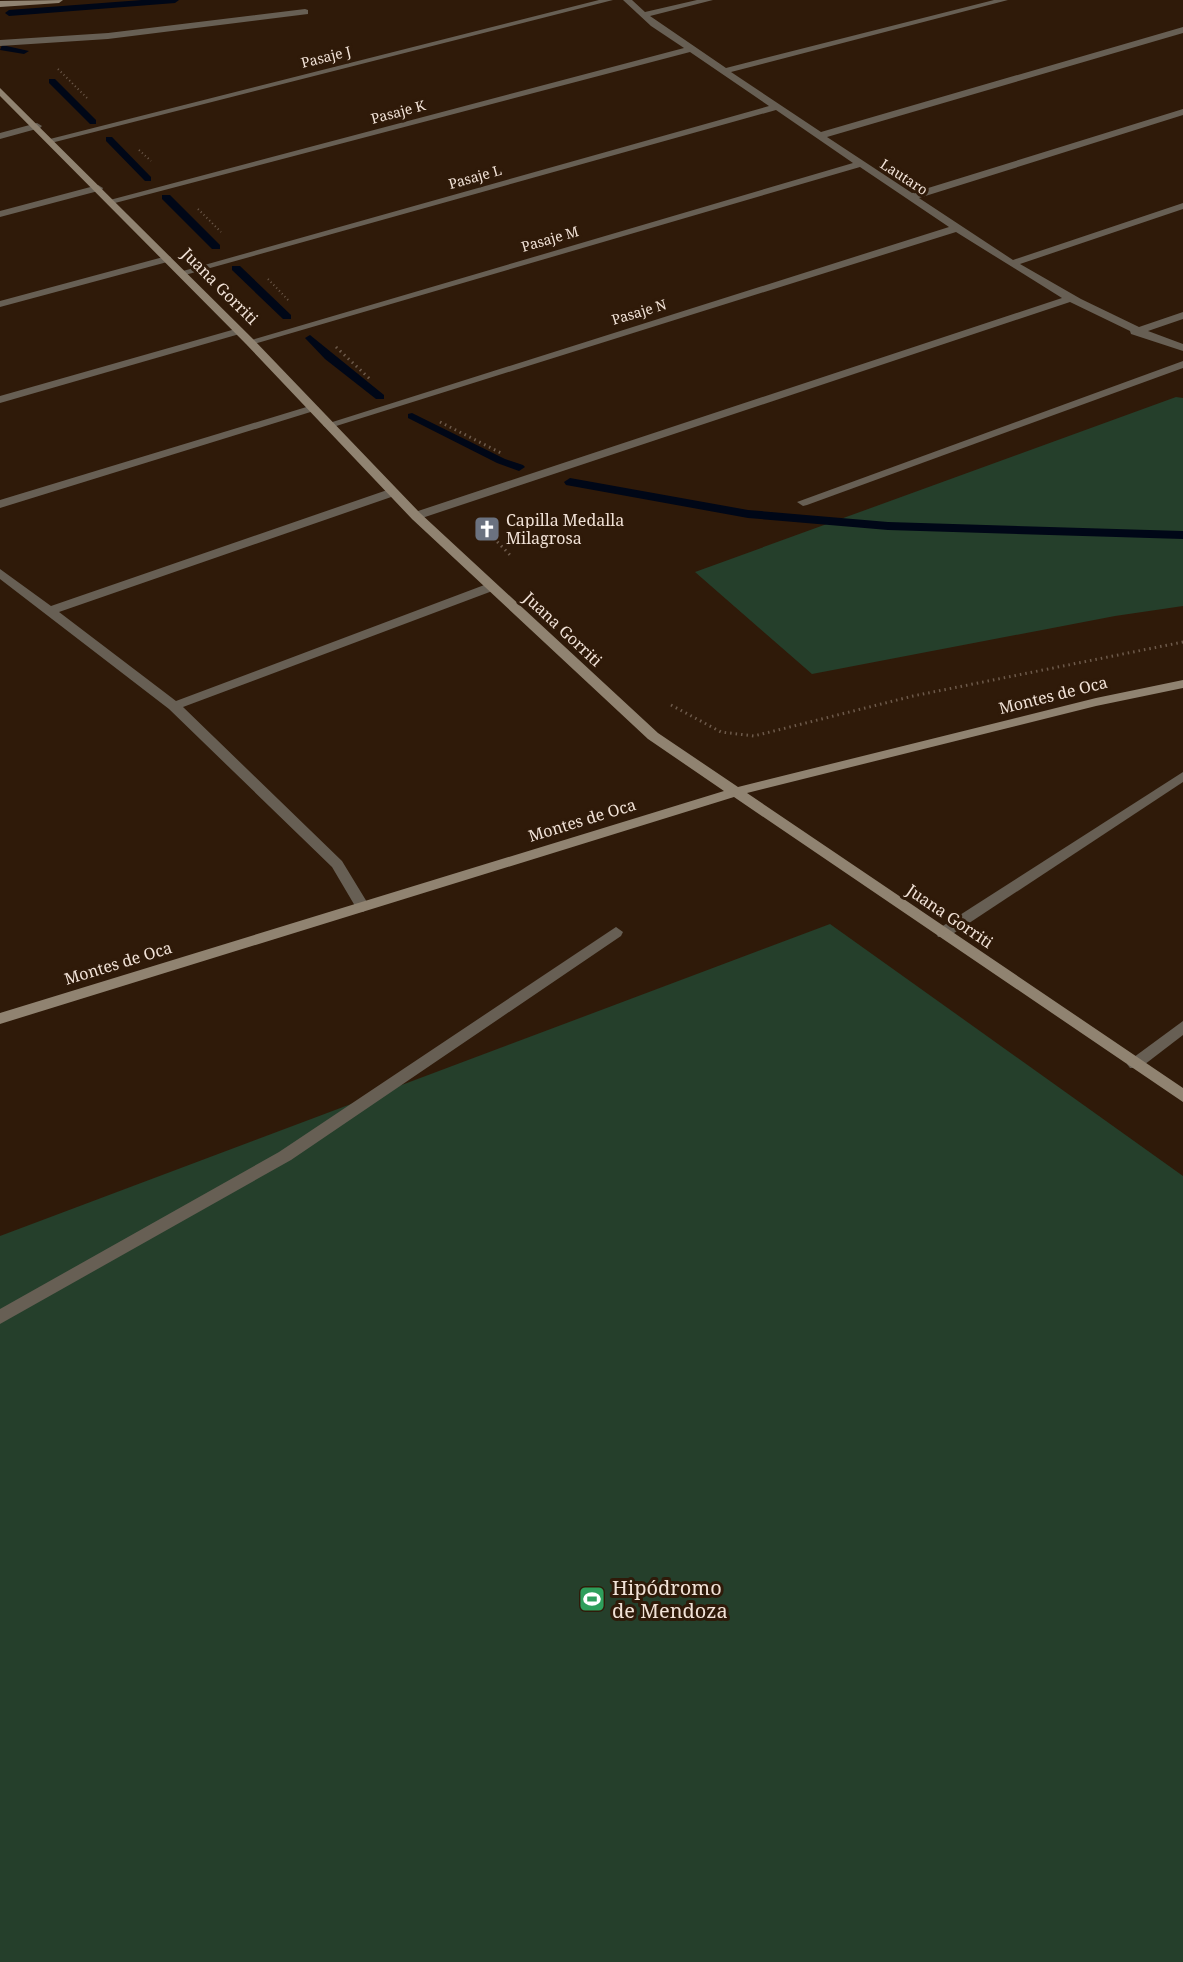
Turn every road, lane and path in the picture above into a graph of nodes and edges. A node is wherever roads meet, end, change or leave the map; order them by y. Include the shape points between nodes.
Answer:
1 (59, 0) edge
2 (609, 0) edge
3 (627, 0) edge
4 (709, 0) edge
5 (1004, 0) edge
6 (0, 4) edge
7 (305, 12) dead end
8 (643, 15) junction
9 (1183, 30) edge
10 (0, 43) edge
11 (692, 49) junction
12 (724, 71) junction
13 (0, 91) edge
14 (776, 107) junction
15 (1183, 112) edge
16 (37, 126) junction
17 (0, 136) edge
18 (819, 136) junction
19 (51, 140) junction
20 (859, 164) junction
21 (98, 188) junction
22 (909, 197) junction
23 (111, 201) junction
24 (1183, 206) edge
25 (0, 214) edge
26 (957, 228) junction
27 (167, 259) junction
28 (1012, 263) junction
29 (181, 273) junction
30 (1069, 298) junction
31 (0, 304) edge
32 (1183, 315) edge
33 (239, 331) junction
34 (1135, 332) junction
35 (250, 342) junction
36 (1183, 348) edge
37 (1183, 364) edge
38 (0, 400) edge
39 (313, 408) junction
40 (329, 425) junction
41 (393, 492) junction
42 (458, 502) junction
43 (803, 502) dead end
44 (0, 504) edge
45 (416, 516) junction
46 (516, 561) dead end
47 (0, 573) edge
48 (491, 587) junction
49 (48, 611) junction
50 (1183, 642) edge
51 (1183, 684) edge
52 (662, 698) dead end
53 (174, 706) junction
54 (1183, 776) edge
55 (739, 792) junction
56 (363, 907) junction
57 (616, 932) dead end
58 (943, 933) junction
59 (0, 1018) edge
60 (1183, 1027) edge
61 (1135, 1064) junction
62 (1183, 1096) edge
63 (0, 1317) edge

1 - 6 street
2 - 19 street, Pasaje J
3 - 8 street, Lautaro
4 - 8 street
5 - 12 street
7 - 10 street via 108,36
8 - 11 street, Lautaro
9 - 18 street
11 - 12 street, Lautaro
11 - 23 street, Pasaje K
12 - 14 street, Lautaro
13 - 16 street, Juana Gorriti
14 - 18 street, Lautaro
14 - 29 street, Pasaje L
15 - 22 street
16 - 17 street
16 - 19 street, Juana Gorriti
18 - 20 street, Lautaro
19 - 21 street, Juana Gorriti
20 - 22 street, Lautaro
20 - 35 street, Pasaje M
21 - 23 street, Juana Gorriti
21 - 25 street
22 - 26 street, Lautaro
23 - 27 street, Juana Gorriti
24 - 28 street
26 - 28 street, Lautaro
26 - 40 street, Pasaje N
27 - 29 street, Juana Gorriti
27 - 31 street
28 - 30 street, Lautaro
29 - 33 street, Juana Gorriti
30 - 34 street, Lautaro
30 - 42 street
32 - 34 street
33 - 35 street, Juana Gorriti
33 - 38 street
34 - 36 street, Lautaro
35 - 39 street, Juana Gorriti
37 - 43 street
39 - 40 street, Juana Gorriti
39 - 44 street
40 - 41 street, Juana Gorriti
41 - 45 street, Juana Gorriti
41 - 49 street
42 - 45 street
42 - 46 path
45 - 48 street, Juana Gorriti
47 - 49 street
48 - 53 street
48 - 55 street, Juana Gorriti via 654,736
49 - 53 street
50 - 52 path via 913,696 754,736 721,732
51 - 55 street, Montes de Oca via 1096,702
53 - 56 street via 337,864
54 - 58 street
55 - 56 street, Montes de Oca
55 - 58 street, Juana Gorriti
56 - 59 street, Montes de Oca
57 - 63 street via 285,1156
58 - 61 street, Juana Gorriti
60 - 61 street
61 - 62 street, Juana Gorriti

